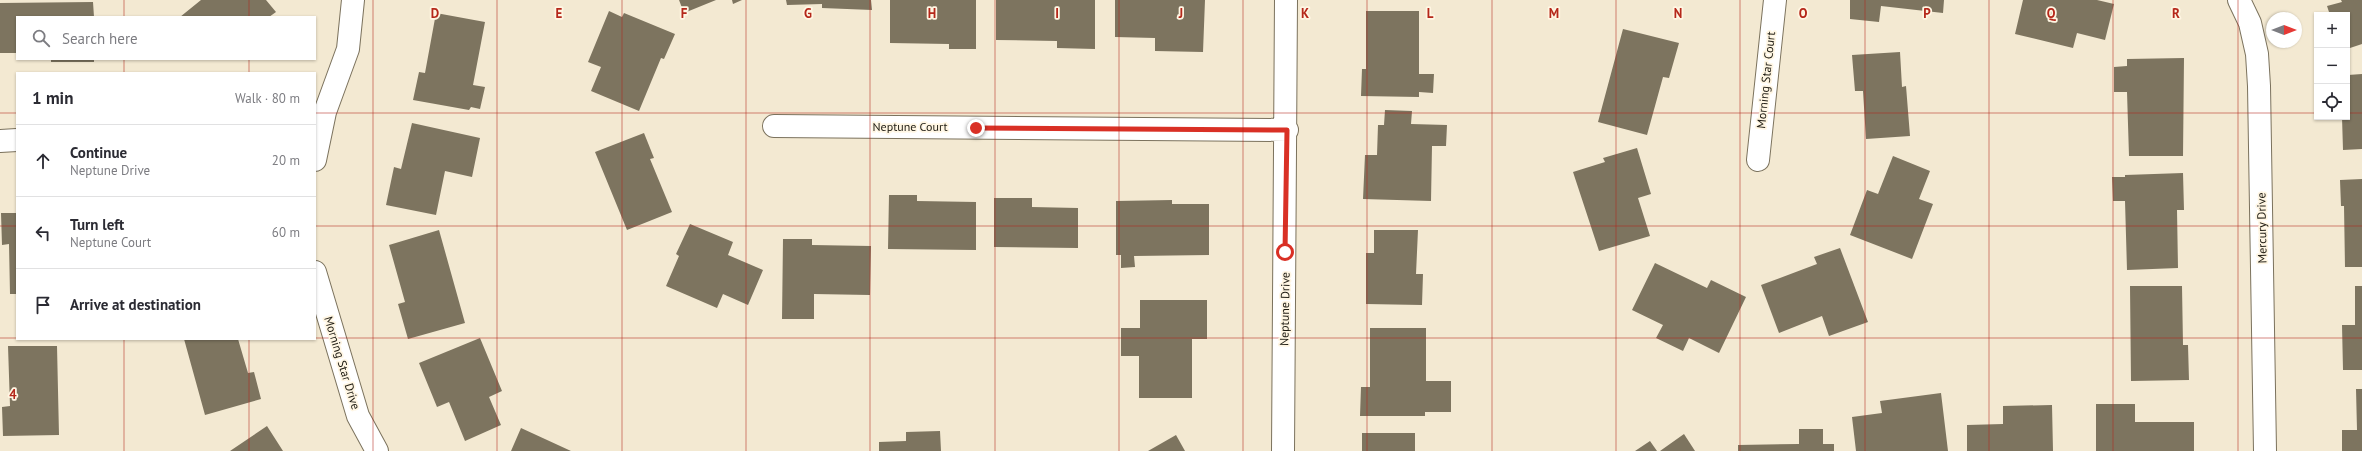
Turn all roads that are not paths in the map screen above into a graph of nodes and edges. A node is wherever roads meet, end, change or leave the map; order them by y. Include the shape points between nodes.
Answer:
1 (353, 0) edge
2 (1286, 0) edge
3 (1774, 0) edge
4 (2241, 4) edge
5 (774, 126) dead end
6 (1287, 130) junction
7 (317, 137) edge
8 (0, 140) edge
9 (16, 140) edge
10 (316, 148) edge
11 (1758, 160) dead end
12 (316, 275) edge
13 (377, 451) edge
14 (1283, 451) edge
15 (2265, 451) edge

1 - 7 street via 348,49
2 - 6 street, Neptune Drive
3 - 11 street, Morning Star Court
4 - 15 street, Mercury Drive via 2250,23 2257,54 2259,86
5 - 6 street, Neptune Court
6 - 14 street, Neptune Drive
7 - 10 street
8 - 9 street
12 - 13 street, Morning Star Drive via 358,416

